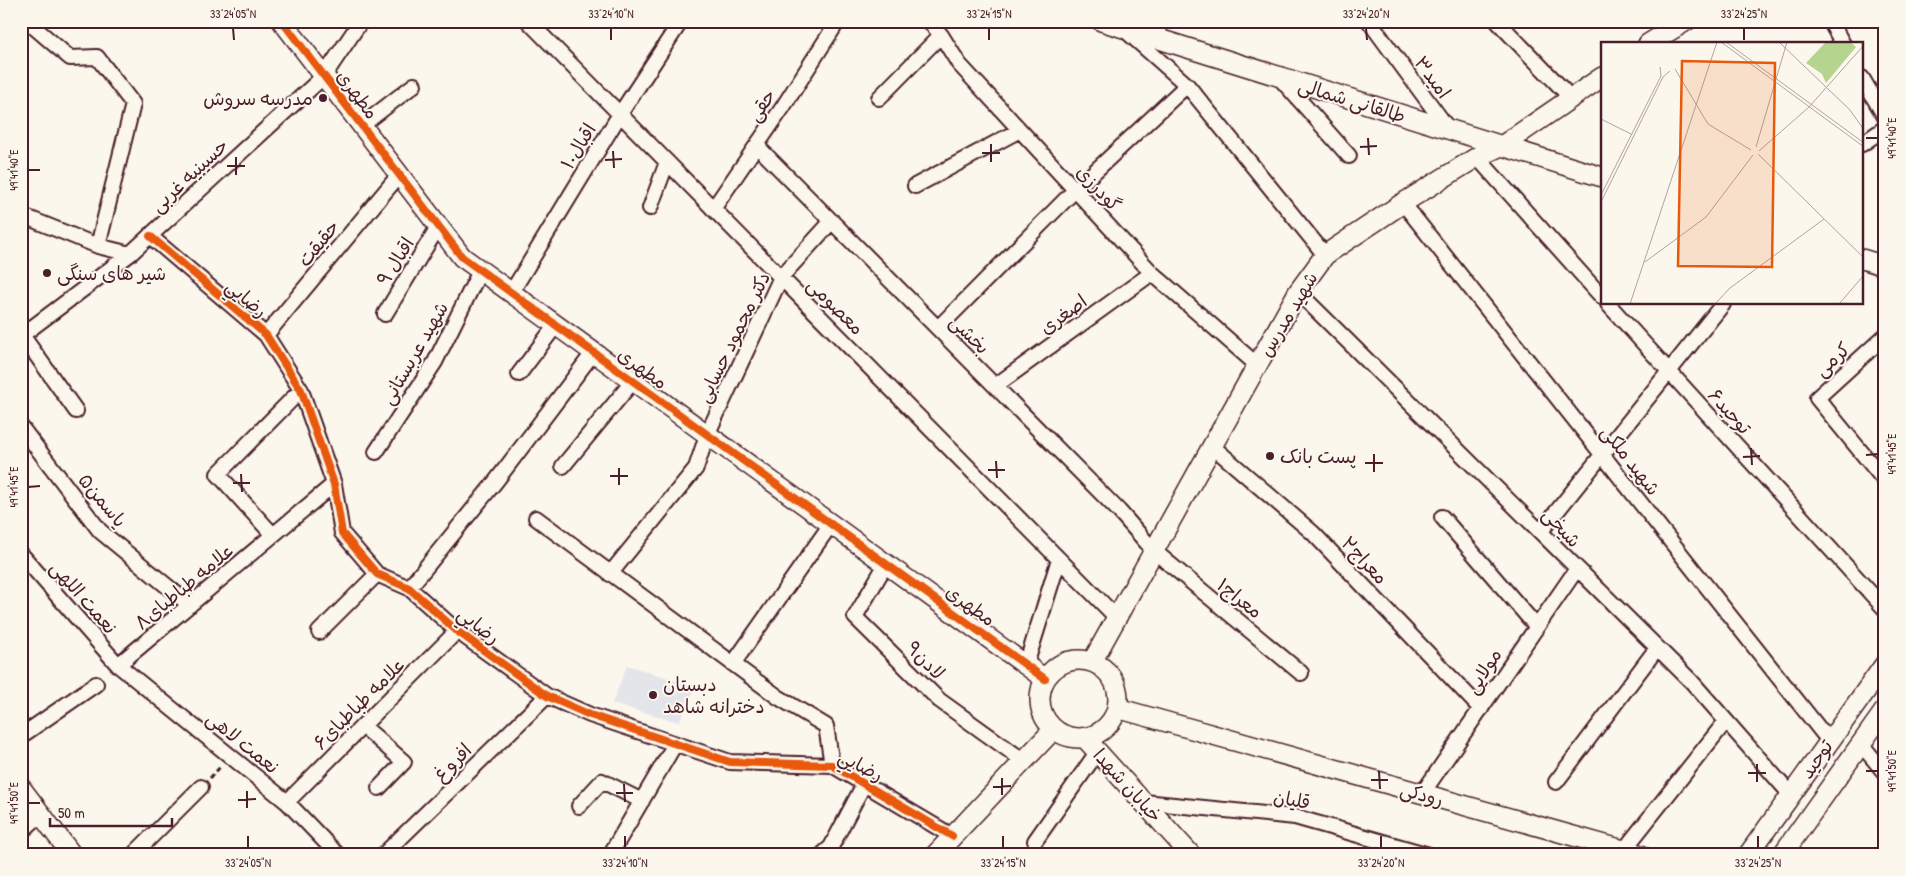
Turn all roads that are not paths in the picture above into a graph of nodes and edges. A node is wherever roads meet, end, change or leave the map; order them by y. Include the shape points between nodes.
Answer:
1 (27, 21) edge
2 (282, 21) edge
3 (361, 21) edge
4 (528, 21) edge
5 (682, 21) edge
6 (838, 21) edge
7 (929, 21) edge
8 (1369, 21) edge
9 (1497, 21) edge
10 (1686, 21) edge
11 (1830, 21) edge
12 (1109, 23) edge
13 (1158, 29) edge
14 (1657, 34) edge
15 (941, 35) junction
16 (1842, 42) edge
17 (324, 76) junction
18 (1279, 77) junction
19 (1601, 78) edge
20 (1864, 81) edge
21 (1186, 85) junction
22 (414, 86) dead end
23 (880, 98) dead end
24 (1572, 98) junction
25 (620, 114) junction
26 (1885, 117) edge
27 (361, 126) junction
28 (1885, 128) edge
29 (1020, 130) junction
30 (1449, 130) junction
31 (1864, 143) edge
32 (1503, 145) junction
33 (757, 146) junction
34 (1349, 156) dead end
35 (1477, 157) junction
36 (667, 162) junction
37 (399, 175) junction
38 (1601, 177) edge
39 (915, 186) dead end
40 (1075, 190) junction
41 (1403, 203) junction
42 (650, 208) dead end
43 (713, 209) junction
44 (21, 215) edge
45 (832, 221) junction
46 (438, 227) junction
47 (150, 236) junction
48 (98, 246) junction
49 (130, 254) junction
50 (1325, 255) junction
51 (1864, 260) edge
52 (1885, 266) edge
53 (480, 271) junction
54 (1152, 273) junction
55 (781, 277) junction
56 (1298, 292) junction
57 (511, 293) junction
58 (1601, 296) edge
59 (1609, 305) edge
60 (1722, 305) edge
61 (384, 314) dead end
62 (556, 325) junction
63 (938, 328) junction
64 (266, 335) junction
65 (22, 336) edge
66 (1885, 336) edge
67 (593, 353) junction
68 (1257, 365) junction
69 (1669, 372) junction
70 (519, 374) dead end
71 (633, 381) junction
72 (996, 386) junction
73 (301, 390) junction
74 (76, 411) dead end
75 (21, 427) edge
76 (707, 435) junction
77 (1212, 446) junction
78 (376, 452) dead end
79 (1603, 454) junction
80 (563, 466) dead end
81 (1885, 481) edge
82 (334, 484) junction
83 (536, 518) dead end
84 (1442, 518) dead end
85 (831, 524) junction
86 (1541, 531) junction
87 (273, 535) junction
88 (1154, 551) junction
89 (21, 554) edge
90 (1059, 559) junction
91 (886, 564) junction
92 (1576, 570) junction
93 (377, 574) junction
94 (610, 574) junction
95 (410, 588) junction
96 (190, 605) junction
97 (1885, 609) edge
98 (1117, 618) junction
99 (1536, 626) junction
100 (457, 631) junction
101 (319, 632) dead end
102 (1657, 648) junction
103 (1092, 662) junction
104 (733, 664) junction
105 (1885, 664) edge
106 (118, 665) junction
107 (1026, 665) junction
108 (1302, 673) dead end
109 (1045, 679) junction
110 (96, 684) dead end
111 (547, 696) junction
112 (1117, 708) junction
113 (1481, 709) junction
114 (1885, 710) edge
115 (1726, 721) junction
116 (364, 726) junction
117 (1054, 729) junction
118 (21, 736) edge
119 (1829, 741) junction
120 (675, 744) junction
121 (1861, 744) junction
122 (1091, 745) junction
123 (1024, 761) junction
124 (832, 765) junction
125 (1885, 773) edge
126 (1556, 782) dead end
127 (864, 784) junction
128 (201, 787) road end
129 (21, 788) edge
130 (379, 788) dead end
131 (1422, 794) junction
132 (1791, 795) junction
133 (642, 801) junction
134 (287, 802) junction
135 (1144, 802) junction
136 (579, 806) dead end
137 (41, 814) junction
138 (21, 832) edge
139 (952, 836) junction
140 (1035, 841) dead end
141 (1633, 852) edge
142 (72, 855) edge
143 (133, 855) edge
144 (338, 855) edge
145 (383, 855) edge
146 (610, 855) edge
147 (822, 855) edge
148 (935, 855) edge
149 (1191, 855) edge
150 (1429, 855) edge
151 (1748, 855) edge
152 (1782, 855) edge

1 - 48 street via 70,58 97,58 134,104
2 - 17 street, مطهری
3 - 17 street, حسینیه غربی
4 - 25 street, معصومی
5 - 25 street, اقبال۱۰
6 - 33 street, حقی
7 - 15 street, گودرزی
8 - 30 street, امید۳
9 - 24 street
10 - 14 street
11 - 16 street
12 - 13 street, طالقانی شمالی
12 - 21 street
13 - 18 street, طالقانی شمالی
15 - 23 street
15 - 29 street, گودرزی via 959,64
17 - 27 street, مطهری
17 - 47 street, حسینیه غربی
18 - 30 street, طالقانی شمالی
18 - 34 street
19 - 24 street, شهید مدرس
20 - 26 street
21 - 40 street
21 - 50 street
22 - 27 street
24 - 32 street, شهید مدرس
25 - 36 street, معصومی
25 - 57 street, اقبال۱۰
27 - 37 street, مطهری
28 - 31 street
29 - 39 street
29 - 40 street, گودرزی
30 - 32 street, طالقانی شمالی
32 - 35 street, شهید مدرس
32 - 38 street, طالقانی شمالی
33 - 43 street, حقی
33 - 45 street, بخشی
35 - 41 street, شهید مدرس
35 - 58 street
36 - 42 street
36 - 43 street, معصومی
37 - 46 street, مطهری
37 - 64 street, حقیقت
40 - 54 street, گودرزی
40 - 63 street
41 - 50 street, شهید مدرس
41 - 79 street, شهید ملکی
43 - 55 street, معصومی
44 - 48 street
45 - 55 street, دکتر محمود حسابی
45 - 63 street, بخشی
46 - 53 street, مطهری via 462,258
46 - 61 street, اقبال ۹
47 - 49 street, حسینیه غربی
47 - 64 street, رضایي
48 - 49 street
49 - 65 street, حسینیه غربی
50 - 56 street, شهید مدرس
51 - 52 street
53 - 57 street, مطهری
53 - 78 street, شهید عربستانی via 435,362
54 - 68 street, گودرزی
54 - 72 street, اصغری
55 - 76 street, دکتر محمود حسابی
55 - 90 street, معصومی
56 - 68 street, شهید مدرس
56 - 86 street, شیخی
57 - 62 street, مطهری
59 - 69 street, توحید۶
60 - 69 street
62 - 67 street, مطهری
62 - 70 street
63 - 72 street, بخشی
64 - 73 street, رضایي
65 - 74 street
66 - 81 street, کرمی via 1817,398
67 - 71 street, مطهری
67 - 95 street
68 - 77 street, شهید مدرس
69 - 79 street
69 - 97 street, توحید۶
71 - 76 street, مطهری
71 - 80 street
72 - 88 street, بخشی via 1120,511
73 - 82 street, رضایي
73 - 87 street via 218,474
75 - 96 street, یاسمن۵ via 100,531
76 - 85 street, مطهری
76 - 94 street, دکتر محمود حسابی via 696,468
77 - 88 street, شهید مدرس
77 - 113 street, معراج۲ via 1313,532
79 - 86 street
79 - 119 street, شهید ملکی
82 - 87 street, علامه طباطبای۸
82 - 93 street, رضایي via 342,533
83 - 94 street
84 - 99 street
85 - 91 street, مطهری
85 - 104 street
86 - 92 street, شیخی
87 - 96 street, علامه طباطبای۸
88 - 98 street, شهید مدرس
88 - 108 street, معراج۱
89 - 106 street, نعمت اللهی
90 - 98 street, معصومی
90 - 107 street
91 - 107 street, مطهری
91 - 123 street, لادن۹ via 855,617 940,700
92 - 99 street, مولایی
92 - 102 street, شیخی
93 - 95 street, رضایي
93 - 101 street
94 - 104 street
95 - 100 street, رضایي
96 - 106 street, علامه طباطبای۸
98 - 103 street, شهید مدرس
99 - 113 street, مولایی
100 - 111 street, رضایي
100 - 116 street, علامه طباطبای۶
102 - 115 street, شیخی
102 - 126 street
103 - 109 street via 1082,660 1061,664
103 - 112 street via 1110,676 1116,686
104 - 124 street via 826,726
105 - 119 street, توحید
106 - 134 street, نعمت لاهی
107 - 109 street, مطهری
109 - 117 street via 1041,689 1041,711
110 - 118 street
111 - 120 street, رضایي via 590,716
111 - 145 street, افروغ
112 - 122 street via 1113,719
112 - 131 street, رودکی
113 - 131 street, مولایی
114 - 121 street, توحید
115 - 132 street, شیخی
115 - 141 street
116 - 130 street via 404,762
116 - 134 street, علامه طباطبای۶
117 - 122 street
117 - 123 street
119 - 132 street, توحید
120 - 124 street, رضایي via 730,762
120 - 133 street
121 - 125 street
121 - 152 street, توحید
122 - 135 street, خیابان شهدا
122 - 140 street
123 - 139 street
124 - 127 street, رضایي
127 - 139 street, رضایي
127 - 147 street via 831,846
128 - 143 street
129 - 137 street
131 - 141 street, رودکی
132 - 151 street, توحید
133 - 136 street via 602,781
133 - 146 street
134 - 144 street, نعمت لاهی
135 - 149 street, خیابان شهدا
135 - 150 street, قلیان via 1295,816
137 - 138 street
137 - 142 street
139 - 148 street

